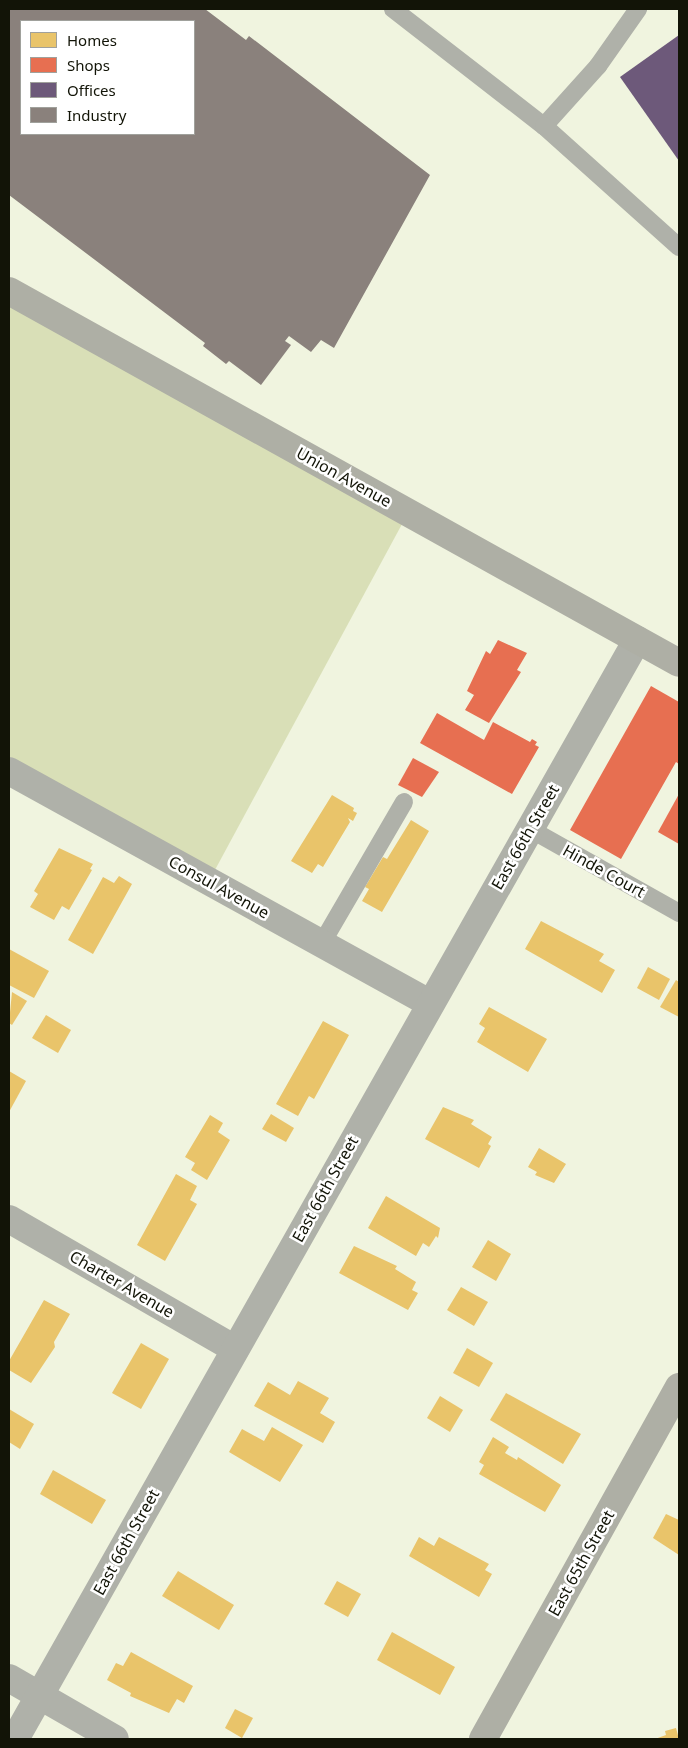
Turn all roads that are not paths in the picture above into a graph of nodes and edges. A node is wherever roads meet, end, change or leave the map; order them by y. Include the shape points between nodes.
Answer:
1 (393, 9) edge
2 (638, 9) edge
3 (544, 126) junction
4 (679, 247) edge
5 (9, 291) edge
6 (637, 640) junction
7 (679, 664) edge
8 (13, 780) edge
9 (404, 802) dead end
10 (530, 829) junction
11 (679, 913) edge
12 (322, 943) junction
13 (429, 1003) junction
14 (9, 1218) edge
15 (235, 1349) junction
16 (679, 1387) edge
17 (9, 1678) edge
18 (40, 1696) junction
19 (15, 1739) edge
20 (115, 1739) edge
21 (483, 1739) edge

1 - 3 lane
2 - 3 lane via 598,66
3 - 4 lane
5 - 6 main road, Union Avenue
6 - 7 main road, Union Avenue
6 - 10 street, East 66th Street
8 - 12 street, Consul Avenue
9 - 12 lane
10 - 11 lane, Hinde Court
10 - 13 street, East 66th Street
12 - 13 street, Consul Avenue
13 - 15 street, East 66th Street
14 - 15 street, Charter Avenue
15 - 18 street, East 66th Street
16 - 21 main road, East 65th Street
17 - 18 street
18 - 19 street, East 66th Street
18 - 20 street

